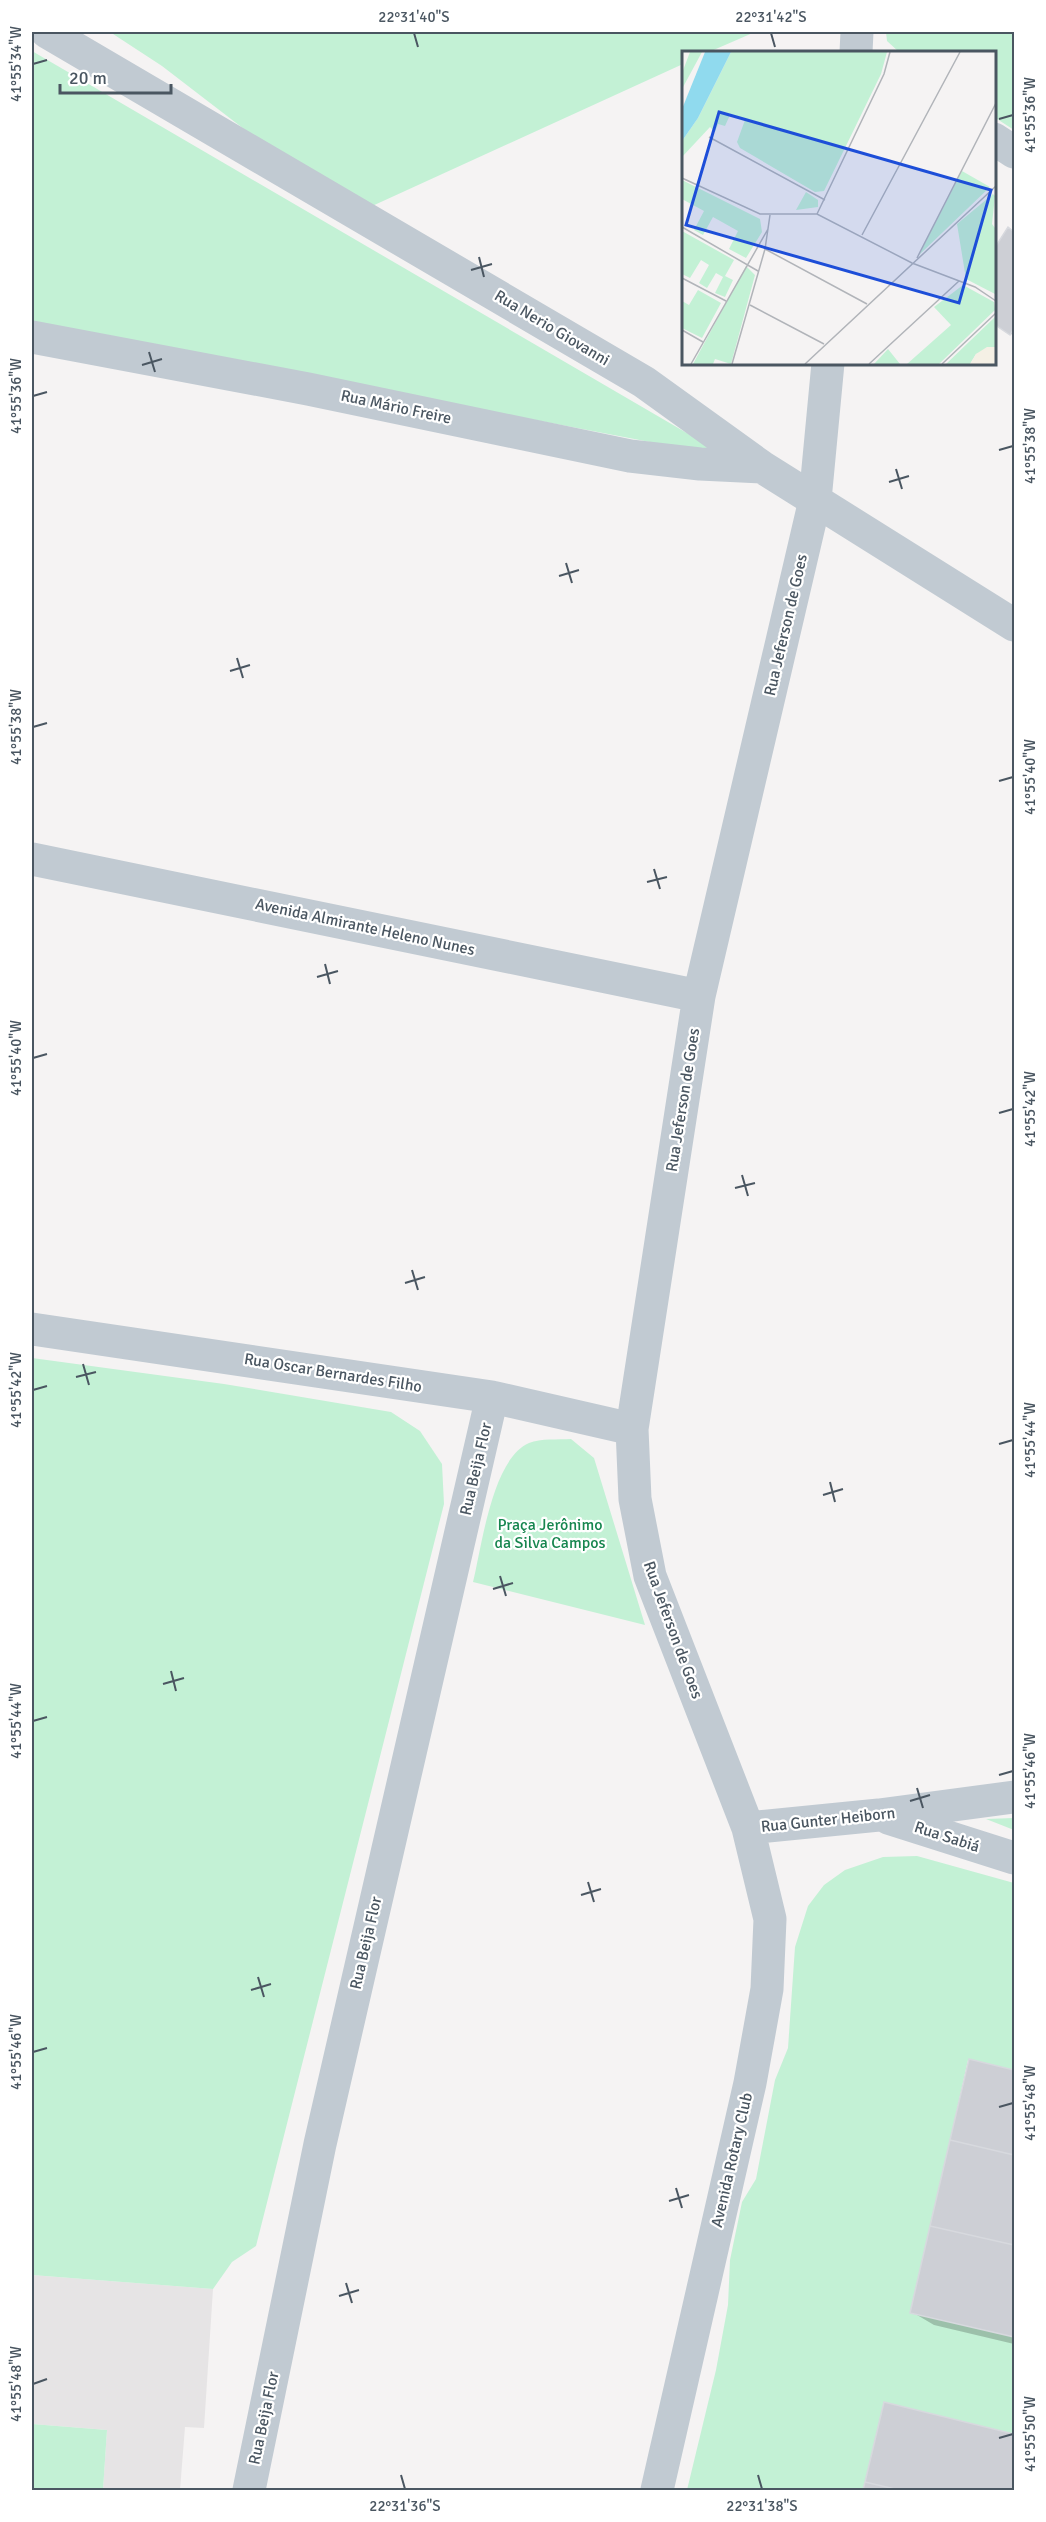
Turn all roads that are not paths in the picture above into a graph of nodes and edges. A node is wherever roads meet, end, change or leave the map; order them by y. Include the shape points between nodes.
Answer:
1 (47, 32) edge
2 (857, 32) edge
3 (856, 51) edge
4 (995, 140) edge
5 (1014, 152) edge
6 (32, 337) edge
7 (828, 364) edge
8 (762, 467) junction
9 (815, 500) junction
10 (1014, 625) edge
11 (32, 859) edge
12 (699, 996) junction
13 (32, 1329) edge
14 (492, 1397) junction
15 (632, 1429) junction
16 (1014, 1797) edge
17 (879, 1815) junction
18 (748, 1828) junction
19 (1014, 1858) edge
20 (249, 2490) edge
21 (657, 2490) edge

1 - 8 street, Rua Nerio Giovanni via 644,382
2 - 3 street
4 - 5 street
6 - 8 street, Rua Mário Freire via 630,456
7 - 9 street, Rua Jeferson de Goes
8 - 9 street, Rua Nerio Giovanni
9 - 10 street, Rua Nerio Giovanni
9 - 12 street, Rua Jeferson de Goes
11 - 12 street, Avenida Almirante Heleno Nunes
12 - 15 street, Rua Jeferson de Goes
13 - 14 street, Rua Oscar Bernardes Filho
14 - 15 street, Rua Oscar Bernardes Filho
14 - 20 street, Rua Beija Flor via 320,2145
15 - 18 street, Rua Jeferson de Goes via 635,1499 650,1576
16 - 17 street, Rua Gunter Heiborn
17 - 18 street, Rua Gunter Heiborn
17 - 19 street, Rua Sabiá
18 - 21 street, Avenida Rotary Club via 770,1919 767,1989 747,2095

